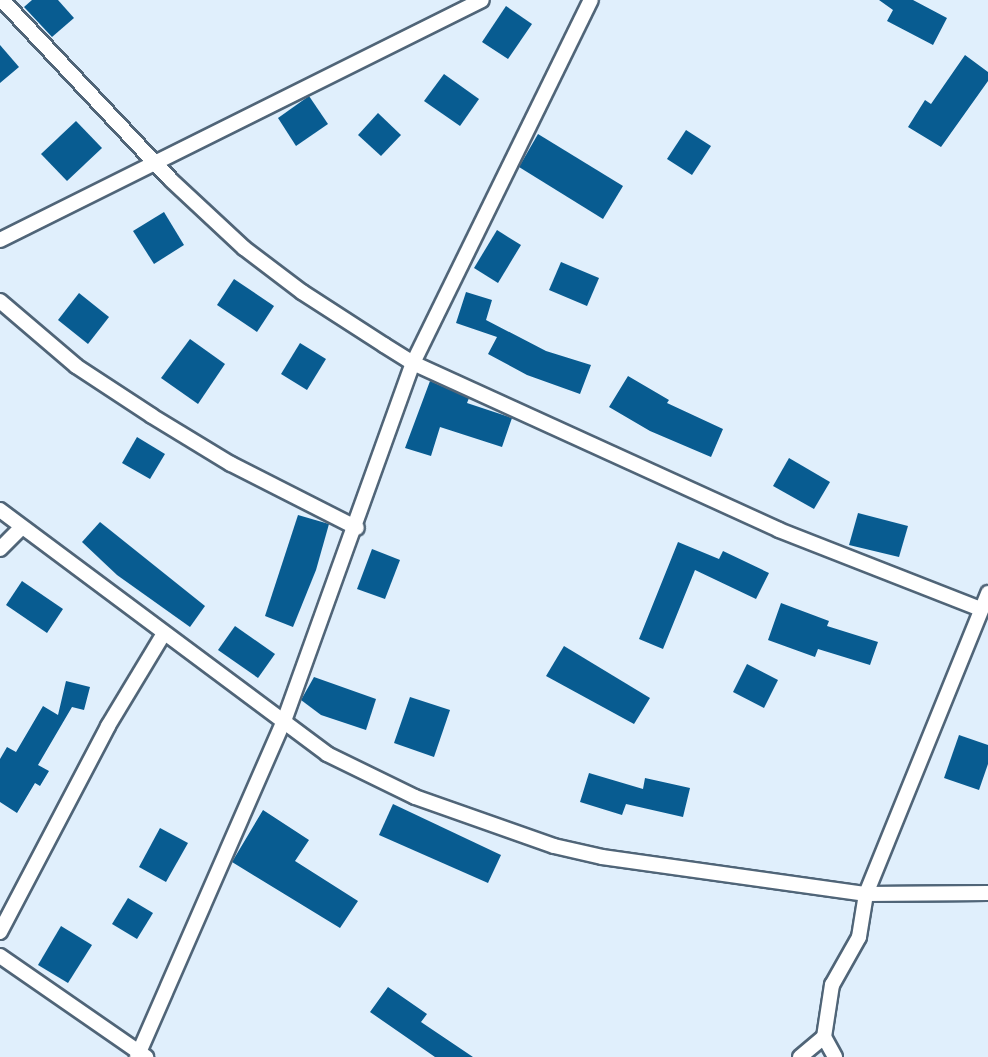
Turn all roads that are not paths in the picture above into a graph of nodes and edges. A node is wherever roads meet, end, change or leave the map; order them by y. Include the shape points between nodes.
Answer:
1 (2, 0) edge
2 (483, 0) edge
3 (591, 0) edge
4 (154, 163) junction
5 (0, 240) edge
6 (0, 301) edge
7 (413, 363) junction
8 (0, 510) edge
9 (21, 528) junction
10 (357, 528) junction
11 (0, 549) edge
12 (988, 593) edge
13 (981, 609) junction
14 (163, 634) junction
15 (284, 721) junction
16 (988, 893) edge
17 (866, 894) junction
18 (0, 932) edge
19 (0, 956) edge
20 (824, 1037) junction
21 (141, 1056) edge
22 (800, 1057) edge
23 (835, 1057) edge

1 - 4 street
2 - 4 street
3 - 7 street
4 - 5 street
4 - 7 street via 244,248 302,292
6 - 10 street via 76,366 152,416 231,464
7 - 10 street
7 - 13 street via 806,542
8 - 9 street
9 - 11 street
9 - 14 street
10 - 15 street
12 - 13 street
13 - 17 street
14 - 15 street
14 - 18 street via 108,726
15 - 17 street via 327,754 370,777 554,846 710,875
15 - 21 street
16 - 17 street
17 - 20 street via 859,937 832,984
19 - 21 street
20 - 22 street
20 - 23 street

